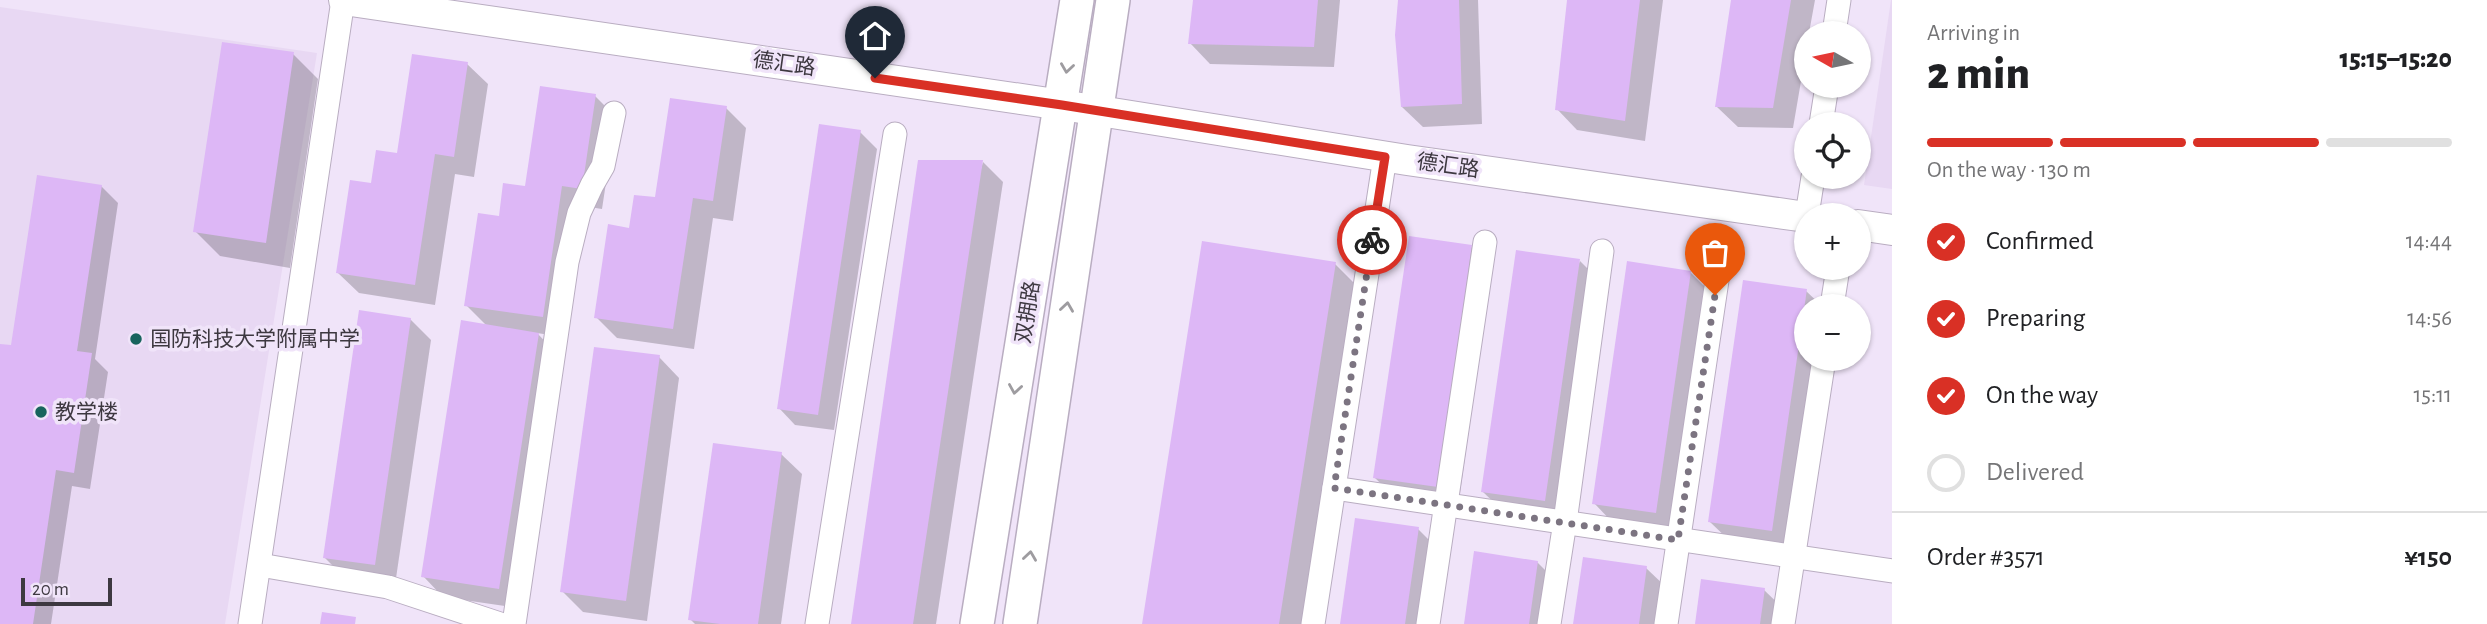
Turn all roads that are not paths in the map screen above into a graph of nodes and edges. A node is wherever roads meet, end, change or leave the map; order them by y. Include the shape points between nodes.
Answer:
1 (343, 0) edge
2 (1077, 0) edge
3 (1113, 0) edge
4 (1839, 0) edge
5 (398, 4) edge
6 (1836, 21) edge
7 (1062, 105) junction
8 (1096, 110) junction
9 (614, 113) dead end
10 (895, 134) dead end
11 (1385, 157) junction
12 (1794, 214) edge
13 (1871, 227) edge
14 (1892, 230) edge
15 (1485, 242) dead end
16 (1602, 251) dead end
17 (1719, 267) dead end
18 (1822, 371) edge
19 (1334, 488) junction
20 (1446, 505) junction
21 (1565, 522) junction
22 (1678, 540) junction
23 (1794, 557) junction
24 (260, 565) junction
25 (1892, 571) edge
26 (250, 624) edge
27 (500, 624) edge
28 (514, 624) edge
29 (817, 624) edge
30 (977, 624) edge
31 (1020, 624) edge
32 (1314, 624) edge
33 (1427, 624) edge
34 (1549, 624) edge
35 (1666, 624) edge
36 (1783, 624) edge

1 - 5 street, 德汇路
1 - 24 street
2 -> 7 main road, 双拥路
3 - 8 main road, 双拥路
4 - 6 street
5 - 7 street, 德汇路
7 - 8 street, 德汇路
7 -> 30 main road, 双拥路
8 - 11 street, 德汇路
31 -> 8 main road, 双拥路
9 - 28 street via 603,166 579,213 567,262
10 - 29 street
11 - 12 street, 德汇路
11 - 19 street
13 - 14 street
15 - 20 street
16 - 21 street
17 - 22 street
18 - 23 street
19 - 20 street
19 - 32 street
20 - 21 street
20 - 33 street
21 - 22 street
21 - 34 street
22 - 23 street
22 - 35 street
23 - 25 street
23 - 36 street
24 - 26 street
24 - 27 street via 388,587

